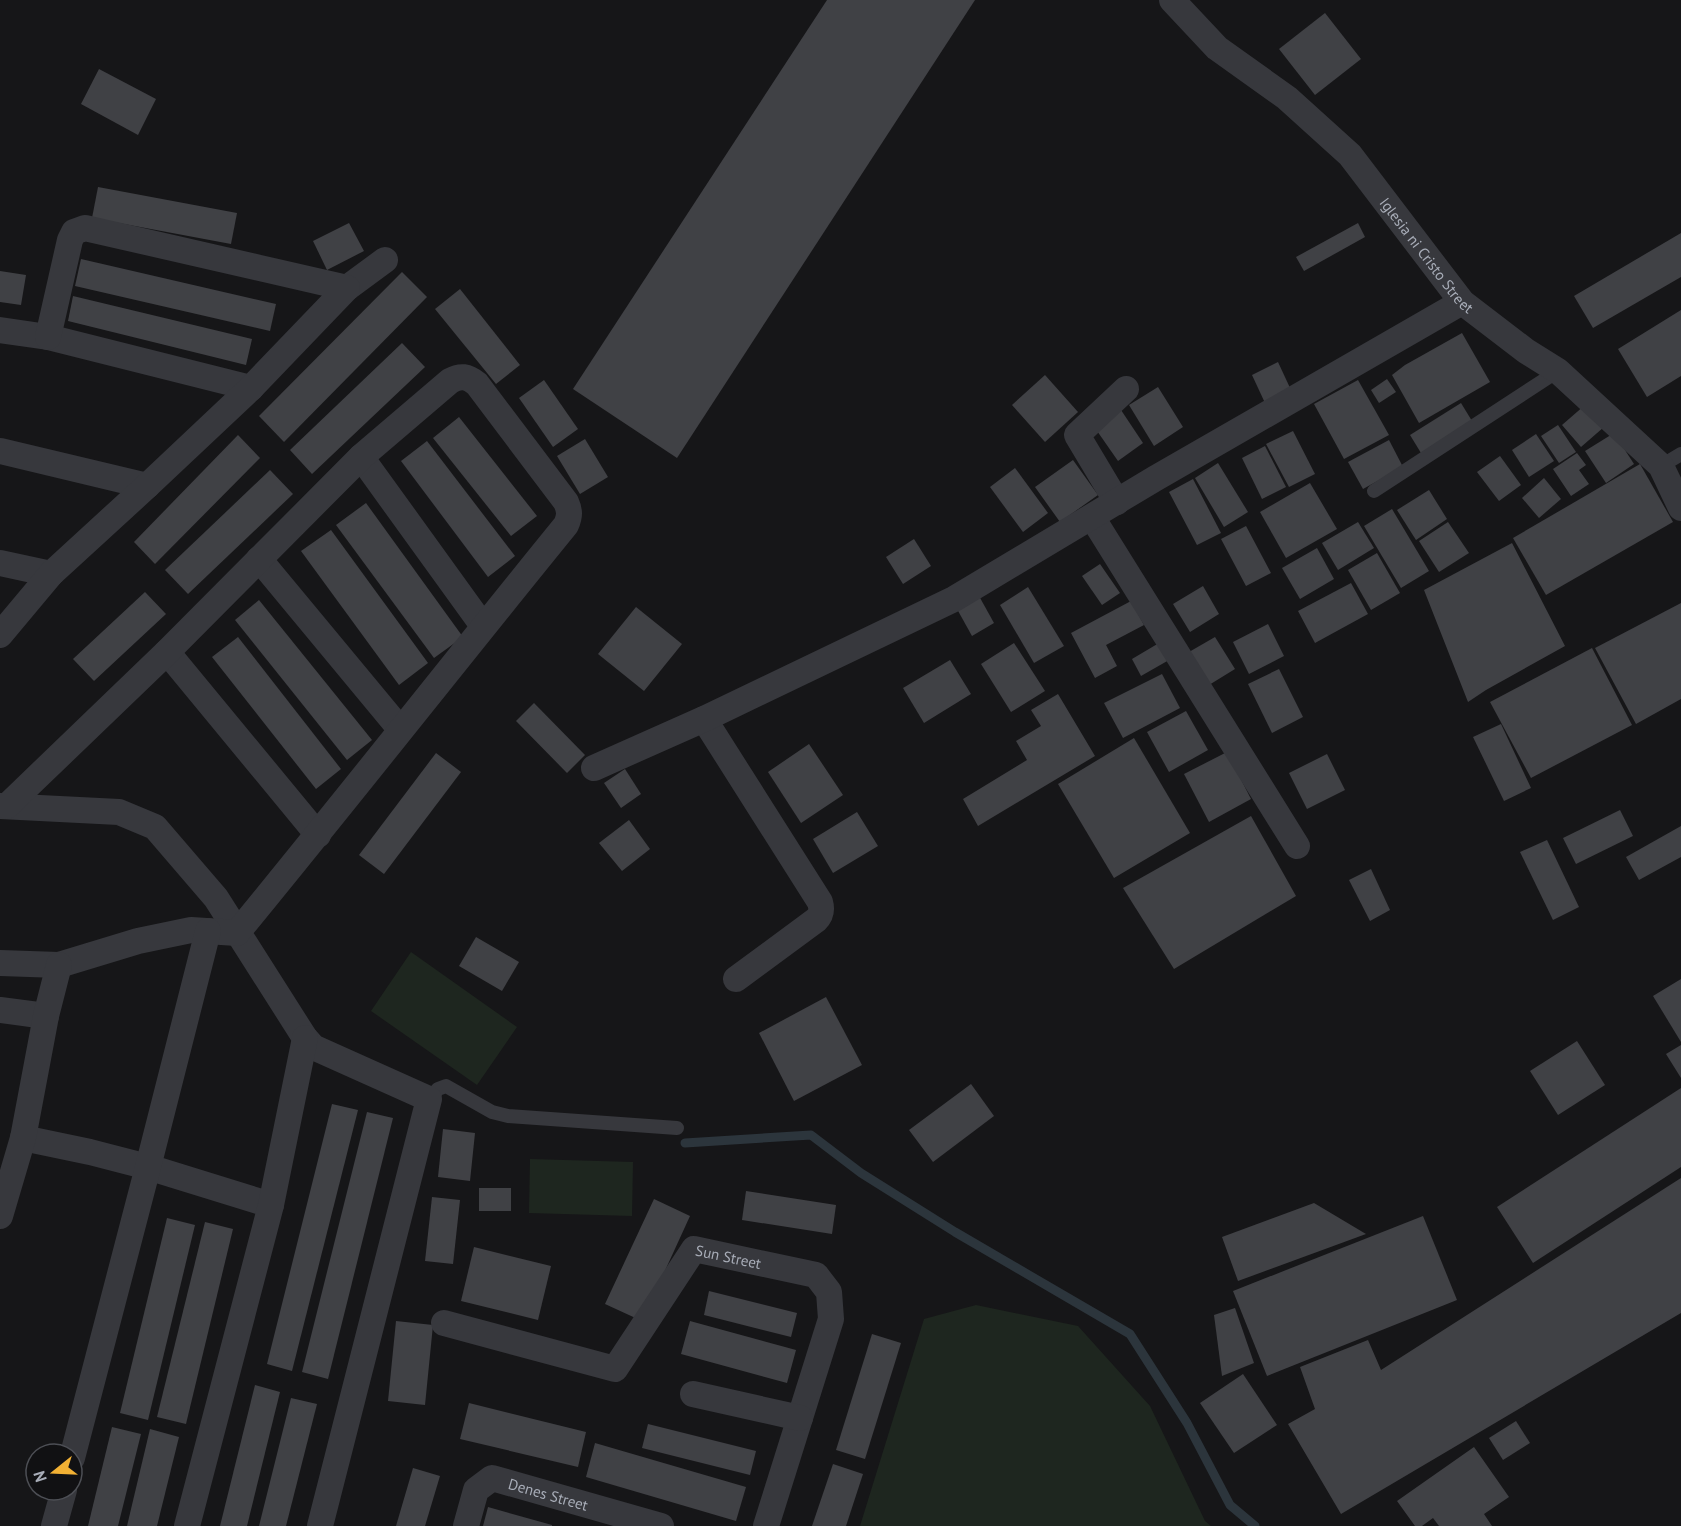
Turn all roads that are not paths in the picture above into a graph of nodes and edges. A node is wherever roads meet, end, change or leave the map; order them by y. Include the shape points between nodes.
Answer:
1 (1172, 0) edge
2 (385, 260) dead end
3 (347, 288) junction
4 (1462, 302) junction
5 (0, 330) edge
6 (48, 337) junction
7 (1558, 371) junction
8 (251, 388) junction
9 (1126, 389) dead end
10 (0, 451) edge
11 (361, 457) junction
12 (1671, 460) edge
13 (147, 486) junction
14 (1374, 491) dead end
15 (1117, 502) junction
16 (1681, 508) edge
17 (1092, 517) junction
18 (259, 559) junction
19 (0, 563) edge
20 (51, 574) junction
21 (483, 626) junction
22 (0, 635) edge
23 (167, 652) junction
24 (704, 719) junction
25 (400, 729) junction
26 (594, 768) dead end
27 (4, 806) edge
28 (318, 835) junction
29 (1297, 846) dead end
30 (208, 931) junction
31 (237, 933) junction
32 (0, 963) edge
33 (59, 965) junction
34 (736, 979) dead end
35 (0, 1010) edge
36 (46, 1016) junction
37 (306, 1038) junction
38 (429, 1099) junction
39 (677, 1128) dead end
40 (23, 1138) junction
41 (148, 1167) junction
42 (271, 1205) junction
43 (0, 1216) edge
44 (444, 1323) dead end
45 (693, 1394) dead end
46 (800, 1418) junction
47 (76, 1442) edge
48 (61, 1502) edge
49 (54, 1526) edge
50 (187, 1526) edge
51 (320, 1526) edge
52 (466, 1526) edge
53 (661, 1526) edge
54 (766, 1526) edge

1 - 4 street, Iglesia ni Cristo Street via 1217,48 1287,98 1350,155
2 - 3 street
3 - 6 street via 85,228 74,232 70,240
3 - 8 street
4 - 7 street, Iglesia ni Cristo Street
4 - 15 street
5 - 6 street
6 - 8 street
7 - 12 street, Iglesia ni Cristo Street
7 - 14 lane
8 - 13 street
9 - 15 street via 1077,435
10 - 13 street
11 - 18 street
11 - 21 street
11 - 21 street via 450,381 459,376 469,377 566,502 570,509 566,525
12 - 16 street, Iglesia ni Cristo Street
13 - 20 street
15 - 17 street
17 - 24 street via 954,599
17 - 29 street
18 - 23 street
18 - 25 street
19 - 20 street
20 - 22 street
21 - 25 street
23 - 27 street
23 - 28 street
24 - 26 street
24 - 34 street via 822,908 816,920
25 - 28 street
27 - 31 street via 119,812 155,826 216,898
28 - 31 street
30 - 31 street
30 - 33 street via 191,930 138,941
30 - 41 street
31 - 37 street
32 - 33 street
33 - 36 street
35 - 36 street
36 - 40 street
37 - 38 street via 313,1047
37 - 42 street
38 - 39 lane via 446,1086 492,1112 507,1116
38 - 51 street
40 - 41 street
40 - 43 street
41 - 42 street
41 - 47 street
42 - 50 street
44 - 46 street, Sun Street via 615,1369 694,1249 816,1275 829,1292 831,1319
45 - 46 street
46 - 54 street, Sun Street
48 - 49 street
52 - 53 street, Denes Street via 476,1490 492,1478

